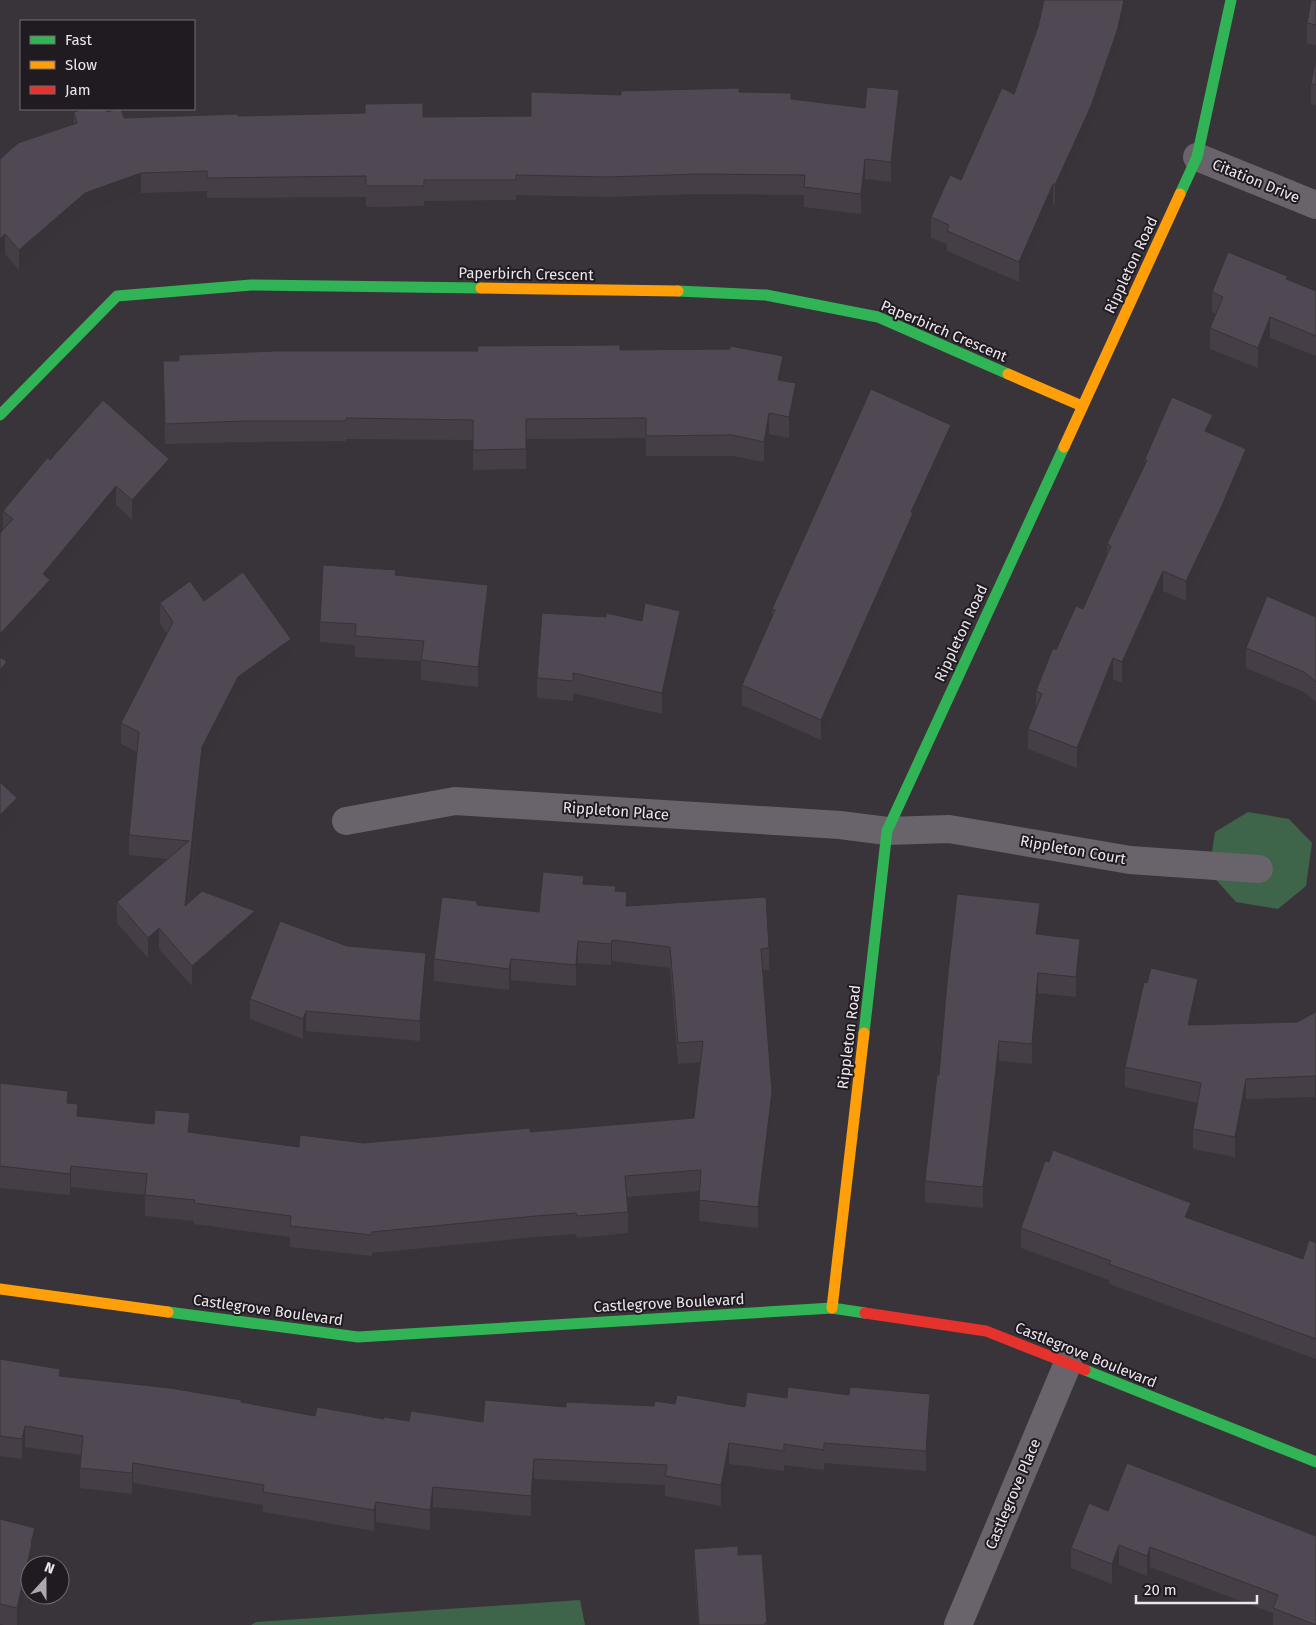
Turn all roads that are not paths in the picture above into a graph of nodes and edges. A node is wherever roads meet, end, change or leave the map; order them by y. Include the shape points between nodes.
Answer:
1 (1231, 0) edge
2 (1197, 157) junction
3 (1316, 205) edge
4 (1082, 406) junction
5 (0, 415) edge
6 (346, 821) dead end
7 (888, 830) junction
8 (1259, 869) dead end
9 (0, 1289) edge
10 (832, 1308) junction
11 (1068, 1363) junction
12 (1316, 1462) edge
13 (958, 1625) edge

1 - 2 street, Rippleton Road
2 - 3 street, Citation Drive
2 - 4 street, Rippleton Road
4 - 5 street, Paperbirch Crescent via 878,317 766,295 654,290 251,285 117,296
4 - 7 street, Rippleton Road
6 - 7 street, Rippleton Place via 455,801
7 - 8 street, Rippleton Court via 949,829 1130,860
7 - 10 street, Rippleton Road
9 - 10 street, Castlegrove Boulevard via 358,1337
10 - 11 street, Castlegrove Boulevard via 986,1331
11 - 12 street, Castlegrove Boulevard
11 - 13 street, Castlegrove Place

